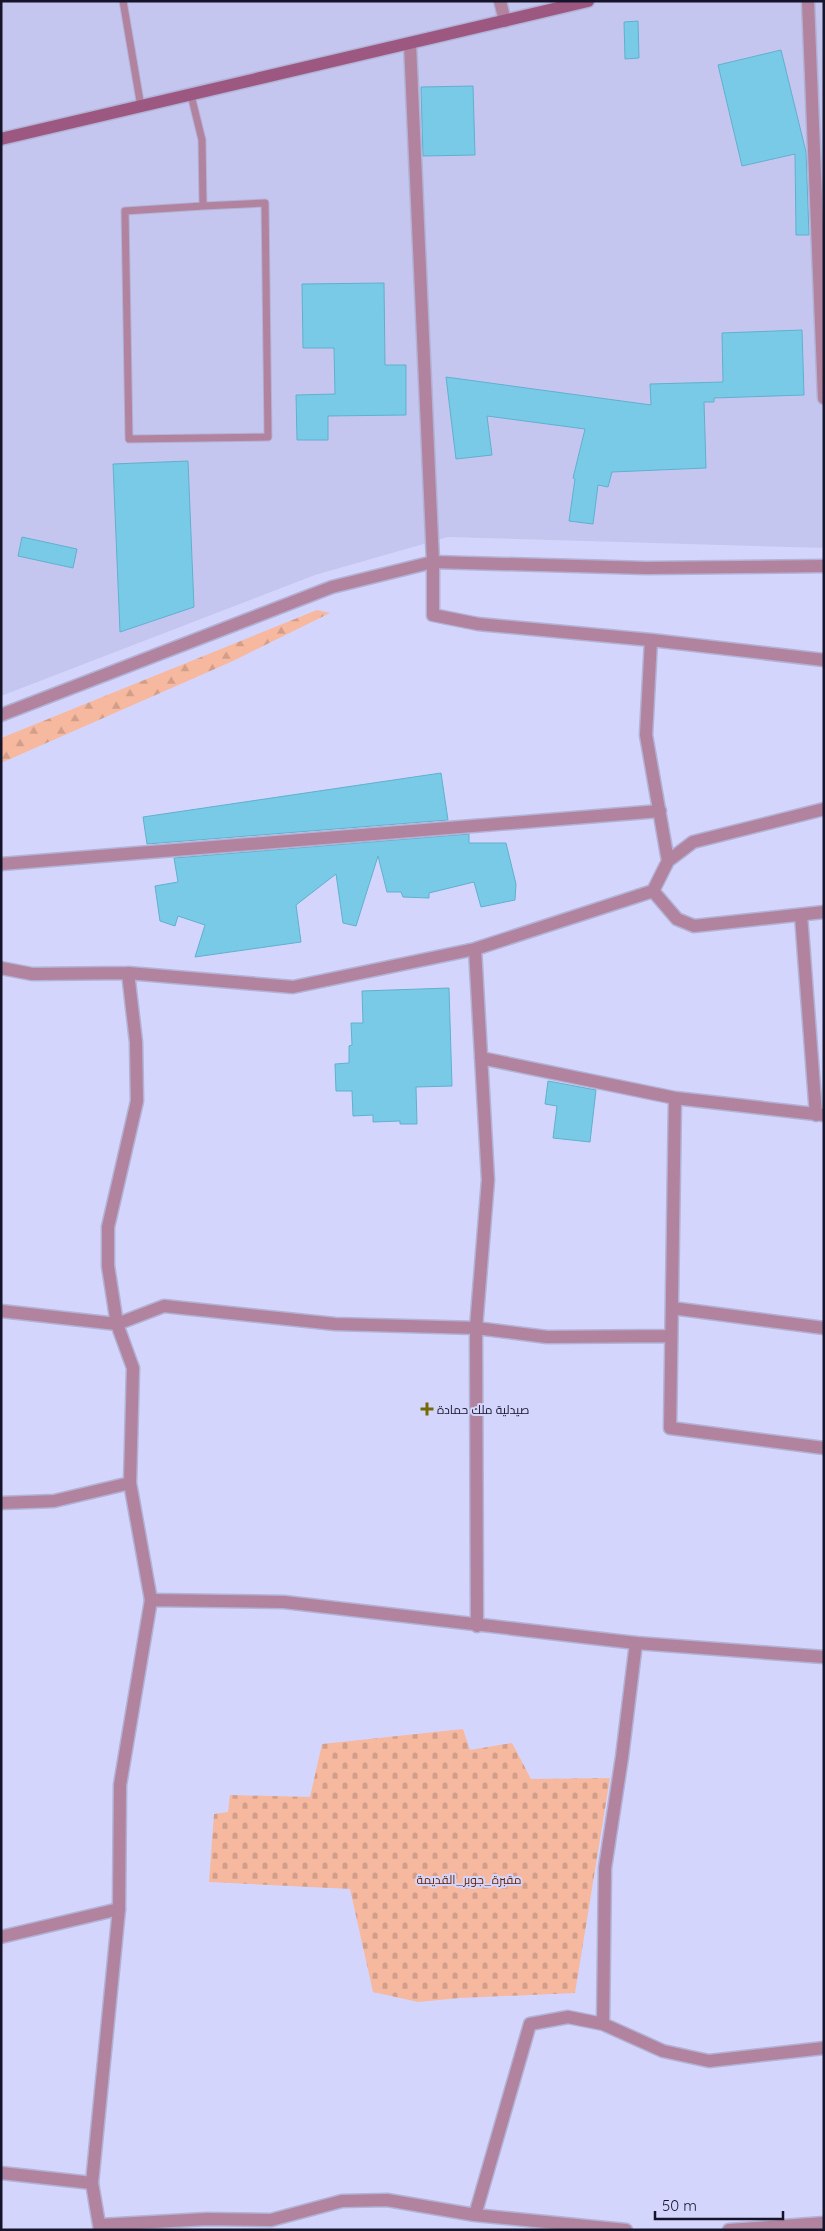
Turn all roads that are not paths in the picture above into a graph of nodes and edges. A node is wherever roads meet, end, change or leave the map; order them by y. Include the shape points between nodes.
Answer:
1 (123, 1) edge
2 (500, 1) edge
3 (588, 1) edge
4 (808, 1) edge
5 (505, 21) junction
6 (410, 44) junction
7 (191, 95) junction
8 (141, 107) junction
9 (1, 139) edge
10 (203, 206) junction
11 (824, 398) edge
12 (433, 562) junction
13 (824, 566) edge
14 (651, 640) junction
15 (824, 660) edge
16 (1, 715) edge
17 (824, 809) edge
18 (660, 811) junction
19 (668, 861) junction
20 (1, 864) edge
21 (654, 891) junction
22 (824, 912) edge
23 (800, 915) junction
24 (475, 949) junction
25 (1, 968) edge
26 (128, 974) junction
27 (481, 1058) junction
28 (675, 1098) junction
29 (820, 1115) edge
30 (672, 1308) junction
31 (1, 1311) edge
32 (117, 1324) junction
33 (476, 1328) junction
34 (824, 1328) edge
35 (671, 1336) junction
36 (824, 1448) edge
37 (130, 1483) junction
38 (1, 1503) edge
39 (151, 1600) junction
40 (477, 1626) junction
41 (636, 1643) junction
42 (824, 1657) edge
43 (119, 1909) junction
44 (1, 1937) edge
45 (603, 2024) junction
46 (824, 2048) edge
47 (1, 2173) edge
48 (92, 2183) junction
49 (475, 2215) junction
50 (824, 2223) edge
51 (100, 2228) edge
52 (626, 2230) edge
53 (729, 2230) edge

1 - 8 lane
2 - 5 street
3 - 5 main road
4 - 11 street
5 - 6 main road
6 - 7 main road
6 - 12 street
7 - 8 main road
7 - 10 lane via 202,140
8 - 9 main road
10 - 10 lane via 265,203 268,437 129,439 125,211
12 - 13 street via 646,568
12 - 14 street via 433,616 478,624
12 - 16 street via 332,587
14 - 15 street
14 - 18 street via 646,735
17 - 19 street via 693,842
18 - 19 street
18 - 20 street
19 - 21 street
21 - 23 street via 677,918 694,926
21 - 24 street
22 - 23 street
23 - 29 street
24 - 26 street via 293,987
24 - 27 street
25 - 26 street via 32,974
26 - 32 street via 136,1042 137,1101 108,1227 108,1266
27 - 28 street
27 - 33 street via 488,1180
28 - 29 street
28 - 30 street
30 - 34 street
30 - 35 street
31 - 32 street
32 - 33 street via 164,1306 336,1324
32 - 37 street via 133,1368
33 - 35 street via 547,1337
33 - 40 street
35 - 36 street via 670,1428
37 - 38 street via 54,1501
37 - 39 street
39 - 40 street via 284,1602
39 - 43 street via 120,1785
40 - 41 street
41 - 42 street
41 - 45 street via 605,1868
43 - 44 street
43 - 48 street
45 - 46 street via 663,2051 709,2061
45 - 49 street via 568,2017 530,2024
47 - 48 street
48 - 51 street
49 - 51 street via 387,2200 342,2201 271,2220 207,2219
49 - 52 street
50 - 53 street

